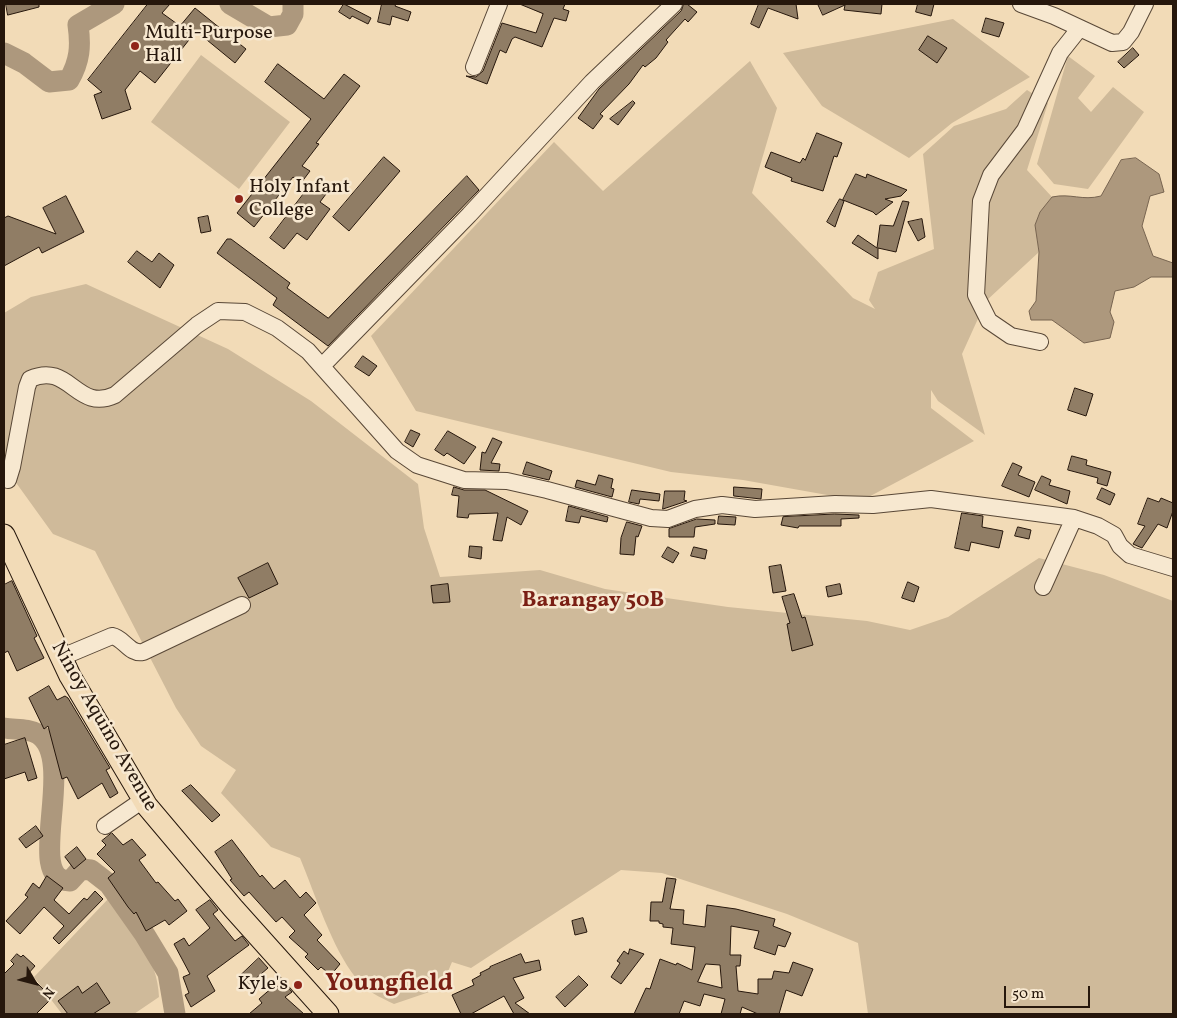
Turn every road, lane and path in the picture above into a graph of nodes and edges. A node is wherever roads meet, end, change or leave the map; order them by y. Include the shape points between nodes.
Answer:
1 (498, 4) edge
2 (674, 4) edge
3 (1021, 4) edge
4 (1145, 4) edge
5 (1079, 29) junction
6 (474, 67) dead end
7 (1040, 342) dead end
8 (322, 366) junction
9 (8, 480) dead end
10 (1074, 518) junction
11 (4, 535) edge
12 (1173, 568) edge
13 (1044, 587) dead end
14 (242, 605) dead end
15 (62, 657) junction
16 (143, 800) junction
17 (105, 826) dead end
18 (328, 1014) edge

1 - 6 street
2 - 8 street via 592,82
3 - 5 street
4 - 5 street via 1123,42 1112,43
5 - 7 street via 1060,53 1025,130 991,175 980,201 976,295 989,321 1011,336
8 - 9 street via 277,328 244,312 218,311 115,395 104,400 91,398 65,380 36,376 26,387
8 - 10 street via 398,451 417,465 464,480 507,481 651,518 668,519 695,509 722,505 755,509 873,505 931,499
10 - 12 street via 1114,535 1130,555
10 - 13 street
11 - 15 main road, Ninoy Aquino Avenue
14 - 15 street via 143,652 132,650 112,636
15 - 16 main road, Ninoy Aquino Avenue
16 - 17 street
16 - 18 main road, Ninoy Aquino Avenue via 233,908

